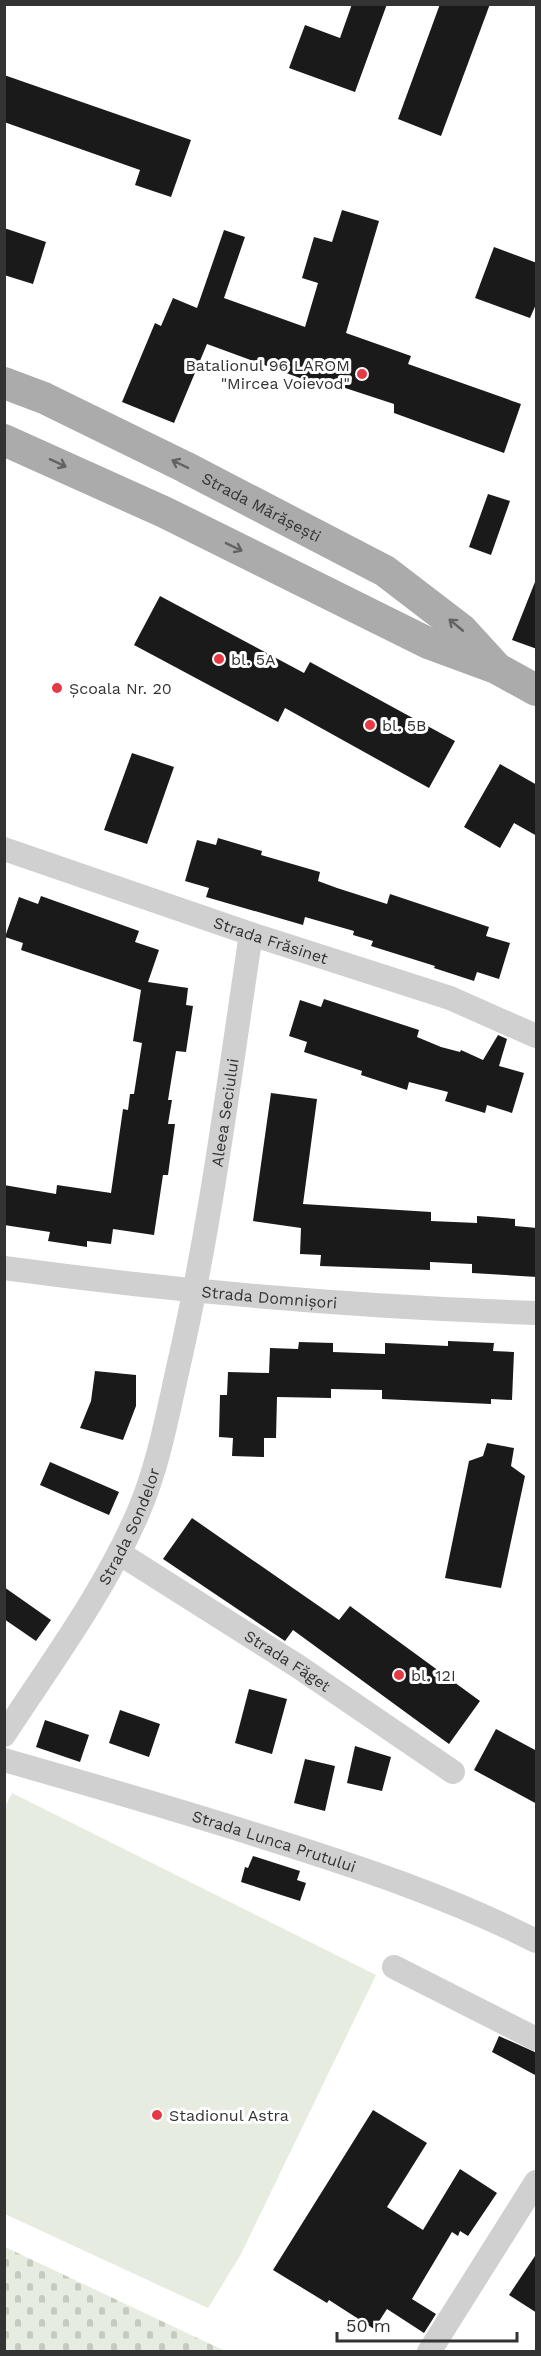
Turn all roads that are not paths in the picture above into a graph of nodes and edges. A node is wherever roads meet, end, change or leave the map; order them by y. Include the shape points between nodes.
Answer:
1 (4, 383) edge
2 (4, 440) edge
3 (496, 668) junction
4 (537, 690) edge
5 (4, 849) edge
6 (251, 934) junction
7 (537, 1036) edge
8 (4, 1268) edge
9 (196, 1291) junction
10 (537, 1313) edge
11 (119, 1553) junction
12 (4, 1735) edge
13 (4, 1760) edge
14 (453, 1772) dead end
15 (537, 1941) edge
16 (394, 1967) dead end
17 (537, 2039) edge
18 (537, 2182) edge
19 (429, 2352) edge

3 -> 1 main road, Strada Mărășești via 462,630 385,571 185,467 44,398
2 -> 3 main road, Strada Mărășești via 164,512 428,643
3 - 4 main road, Strada Mărășești
5 - 6 street, Strada Frăsinet
6 - 7 street, Strada Frăsinet via 450,998
6 - 9 street, Aleea Seciului
8 - 9 street, Strada Domnișori
9 - 10 street, Strada Domnișori
9 - 11 street, Strada Sondelor via 153,1472
11 - 12 street, Strada Sondelor
11 - 14 street, Strada Făget via 299,1667
13 - 15 street, Strada Lunca Prutului via 141,1798 353,1865 474,1910
16 - 17 street
18 - 19 street

